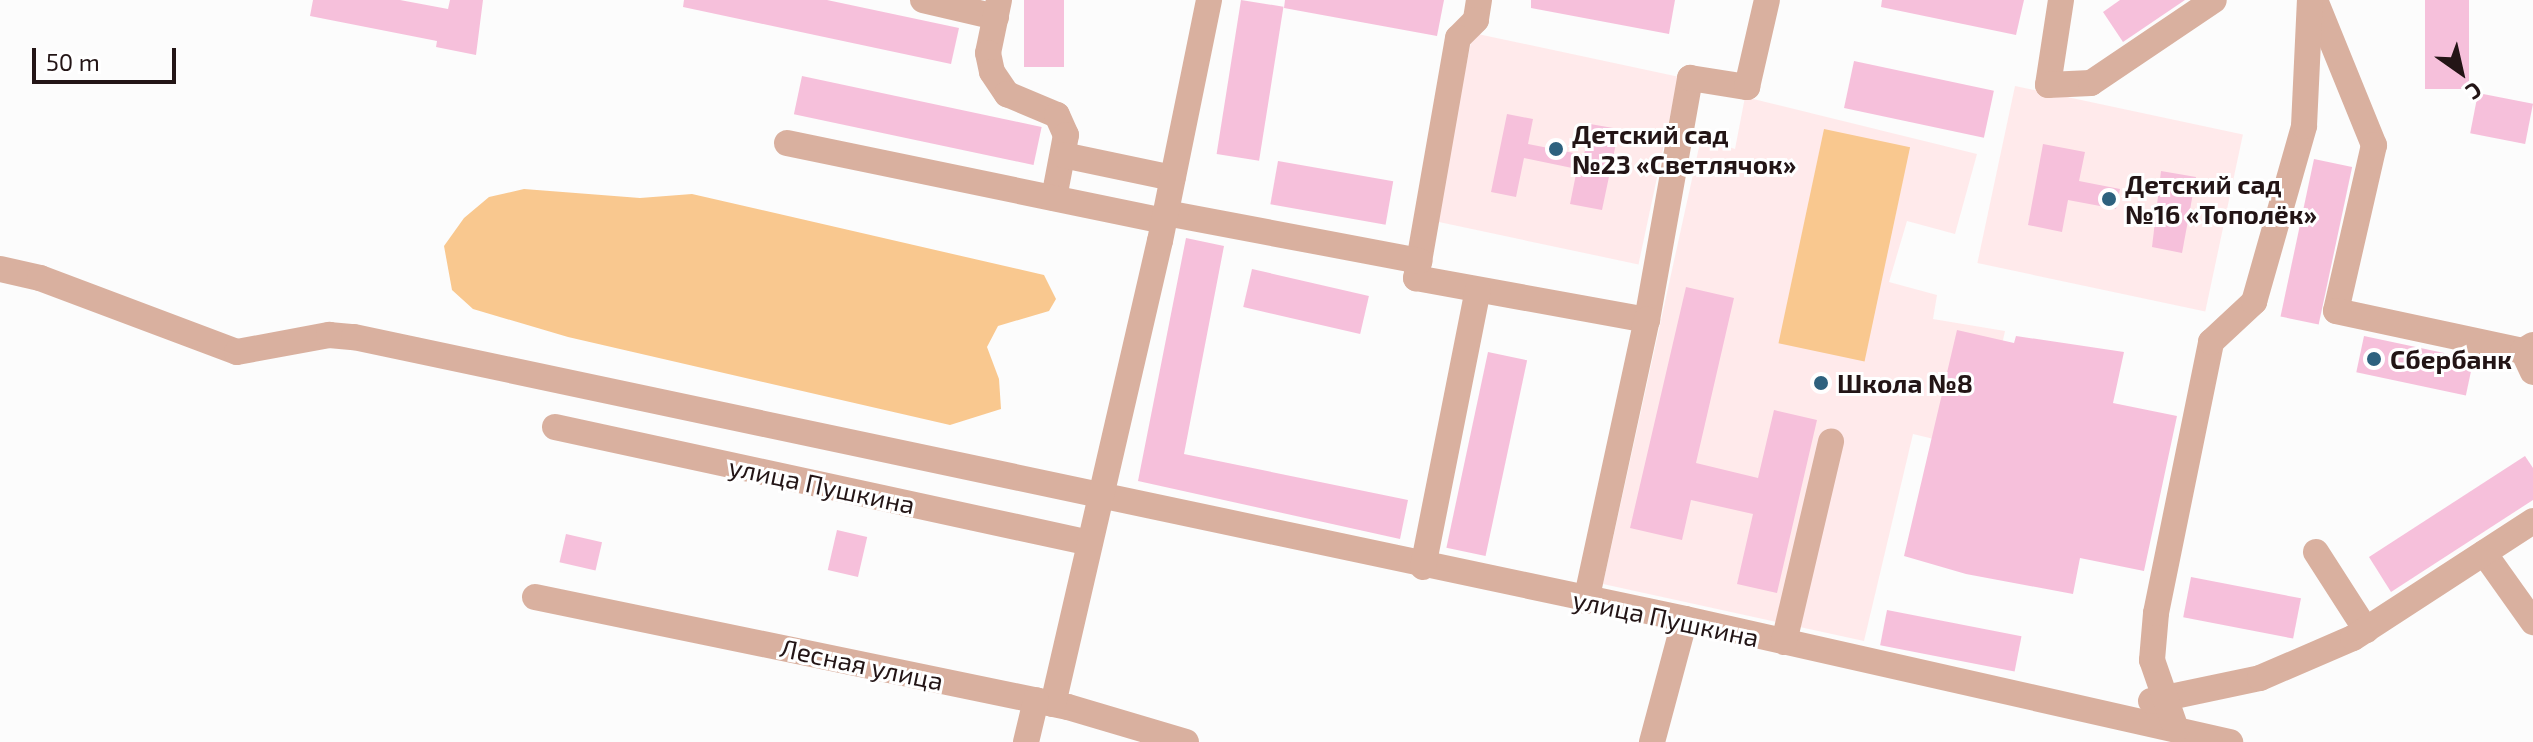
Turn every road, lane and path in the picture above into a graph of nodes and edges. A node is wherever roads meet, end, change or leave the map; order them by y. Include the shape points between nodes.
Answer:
1 (923, 0) edge
2 (1209, 0) edge
3 (1479, 0) edge
4 (1767, 0) edge
5 (2061, 0) edge
6 (2214, 0) edge
7 (2313, 0) edge
8 (997, 8) edge
9 (787, 143) dead end
10 (1063, 155) junction
11 (1173, 178) junction
12 (1054, 198) junction
13 (1165, 217) junction
14 (1419, 261) junction
15 (0, 269) edge
16 (1478, 290) junction
17 (1647, 320) junction
18 (2530, 356) edge
19 (555, 427) dead end
20 (1831, 441) dead end
21 (1100, 497) junction
22 (2533, 521) edge
23 (1090, 543) junction
24 (2316, 552) dead end
25 (2484, 553) junction
26 (1423, 567) junction
27 (535, 597) dead end
28 (1586, 601) junction
29 (2529, 608) edge
30 (1685, 619) junction
31 (2366, 630) junction
32 (1784, 642) junction
33 (2164, 697) junction
34 (1044, 702) junction
35 (2109, 714) junction
36 (2176, 729) junction
37 (1026, 742) edge
38 (1186, 742) edge
39 (1652, 742) edge
40 (2230, 742) edge

1 - 8 street
2 - 11 street
3 - 14 street via 1476,20 1458,38
4 - 17 street via 1747,87 1690,78
5 - 6 street via 2048,85 2091,83
7 - 18 street via 2374,145 2336,311
7 - 33 street via 2304,126 2254,302 2211,342 2156,613 2152,660
8 - 10 street via 988,53 992,72 1007,94 1057,115 1066,135
9 - 12 street
10 - 11 street
10 - 12 street
11 - 13 street
12 - 13 street
13 - 14 street
13 - 21 street
14 - 16 street via 1416,278
15 - 21 street, улица Пушкина via 40,278 237,352 329,335 354,337
16 - 17 street
16 - 26 street
17 - 28 street
19 - 23 street, улица Пушкина
20 - 32 street
21 - 23 street
21 - 26 street, улица Пушкина
22 - 25 street
23 - 34 street
24 - 31 street
25 - 29 street
25 - 31 street
26 - 28 street, улица Пушкина
27 - 34 street, Лесная улица
28 - 30 street, улица Пушкина
30 - 32 street, улица Пушкина
30 - 39 street
31 - 33 street via 2260,678
32 - 35 street, улица Пушкина
33 - 35 street
33 - 36 street
34 - 37 street
34 - 38 street, Лесная улица
35 - 36 street, улица Пушкина
36 - 40 street, улица Пушкина

